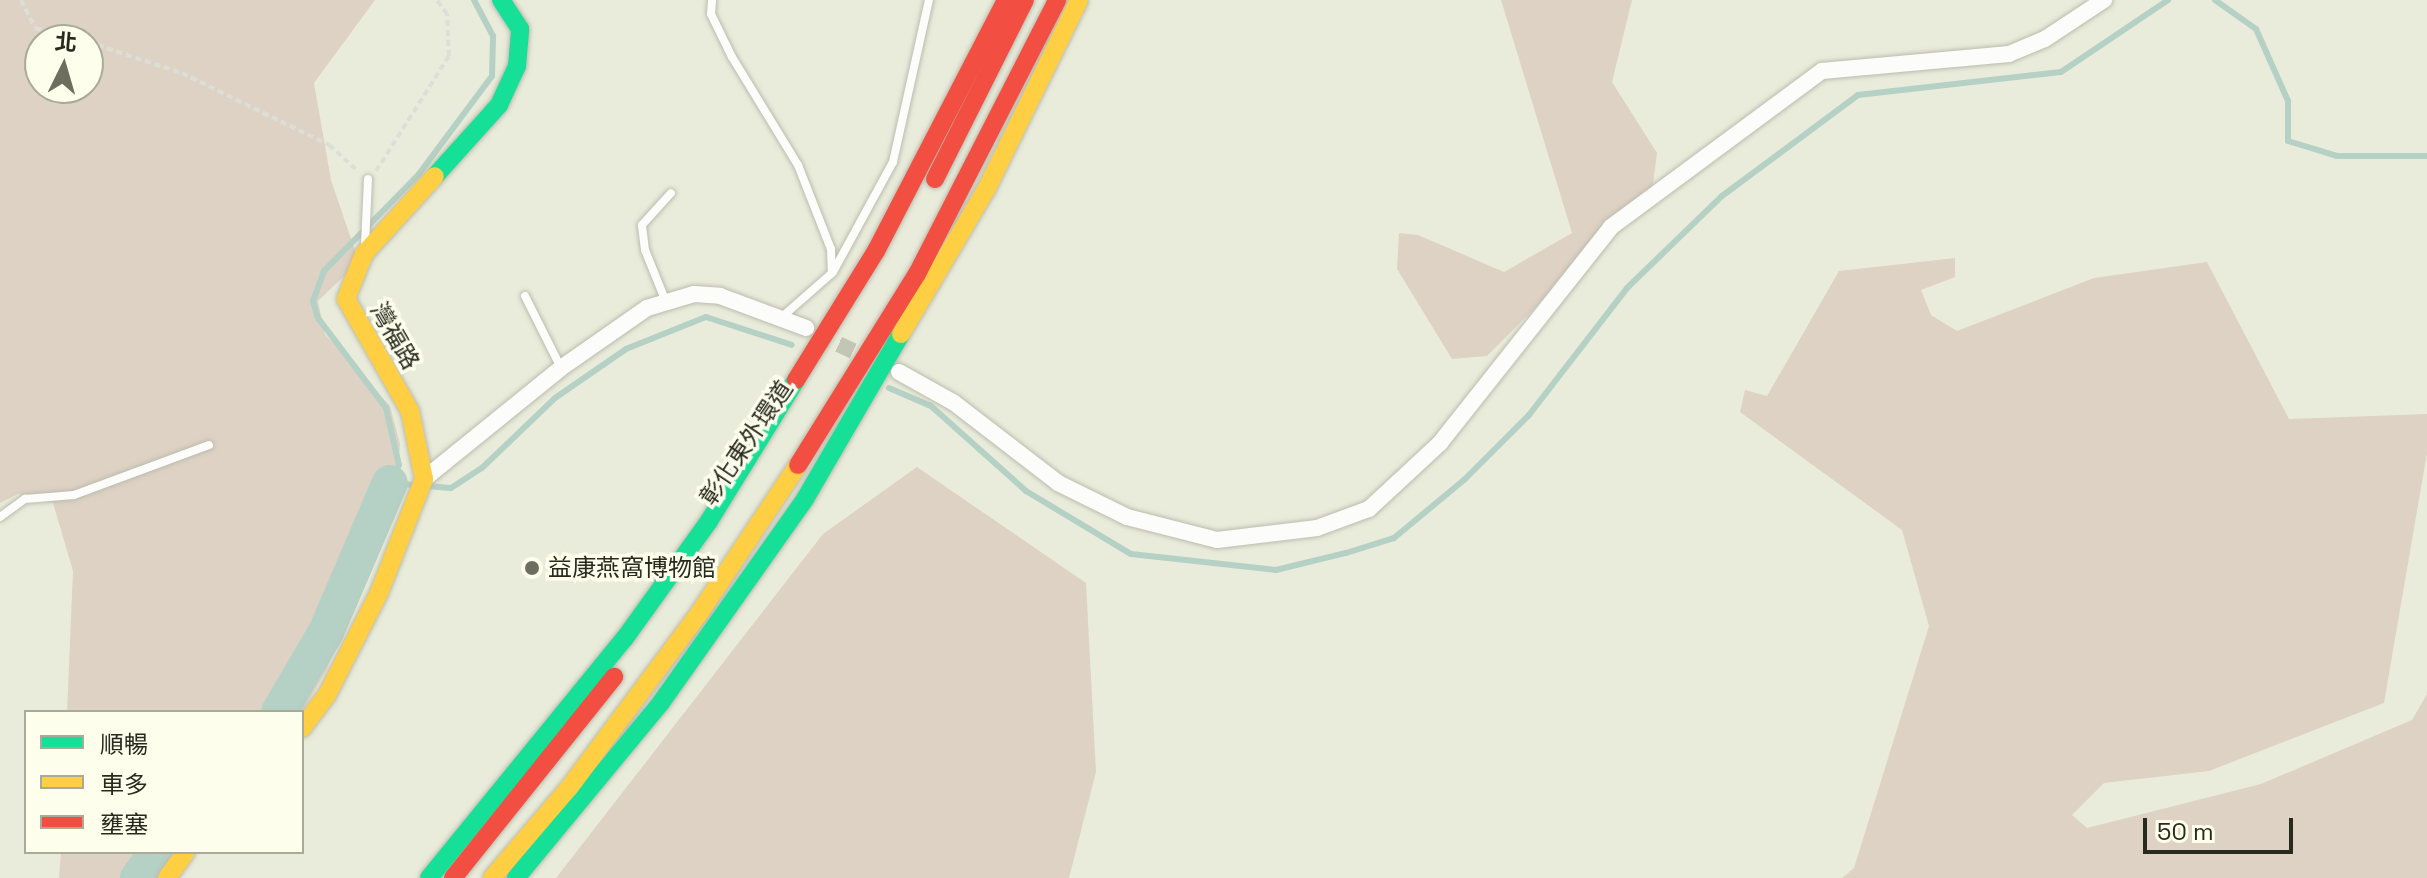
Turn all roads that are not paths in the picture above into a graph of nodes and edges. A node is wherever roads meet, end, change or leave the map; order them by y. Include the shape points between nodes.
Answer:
1 (501, 0) edge
2 (712, 0) edge
3 (929, 0) edge
4 (1006, 0) edge
5 (1025, 0) edge
6 (1057, 0) edge
7 (1079, 0) edge
8 (2104, 0) edge
9 (368, 179) road end
10 (671, 193) dead end
11 (364, 254) junction
12 (832, 273) junction
13 (525, 296) dead end
14 (666, 302) junction
15 (782, 317) junction
16 (806, 328) tunnel mouth
17 (561, 368) junction
18 (899, 372) dead end
19 (209, 445) dead end
20 (424, 479) junction
21 (0, 517) edge
22 (304, 725) edge
23 (185, 854) edge
24 (167, 878) edge
25 (429, 878) edge
26 (453, 878) edge
27 (492, 878) edge
28 (516, 878) edge

1 - 11 main road, 灣福路 via 520,29 517,66 499,105
2 - 12 lane via 711,14 732,57 798,165 831,249
3 - 12 lane via 893,162
4 - 25 main road via 876,251 709,521 625,638
5 - 26 main road, 彰化東外環道 via 942,168 790,423 617,673
6 - 27 main road via 917,274 816,438 700,612 569,788
7 - 28 main road via 987,188 805,499 660,704
8 - 18 street via 2045,39 2009,54 1822,71 1611,227 1440,443 1369,509 1317,528 1217,540 1127,517 1058,483 953,402
9 - 11 lane
10 - 14 lane via 642,225 645,250
11 - 20 main road, 灣福路 via 346,299 410,411
12 - 15 lane
13 - 17 lane
14 - 15 street via 694,294 720,296
14 - 17 street via 647,308
15 - 16 street
17 - 20 street
19 - 21 lane via 74,495 25,499
20 - 22 main road via 379,593 327,695
23 - 24 main road

